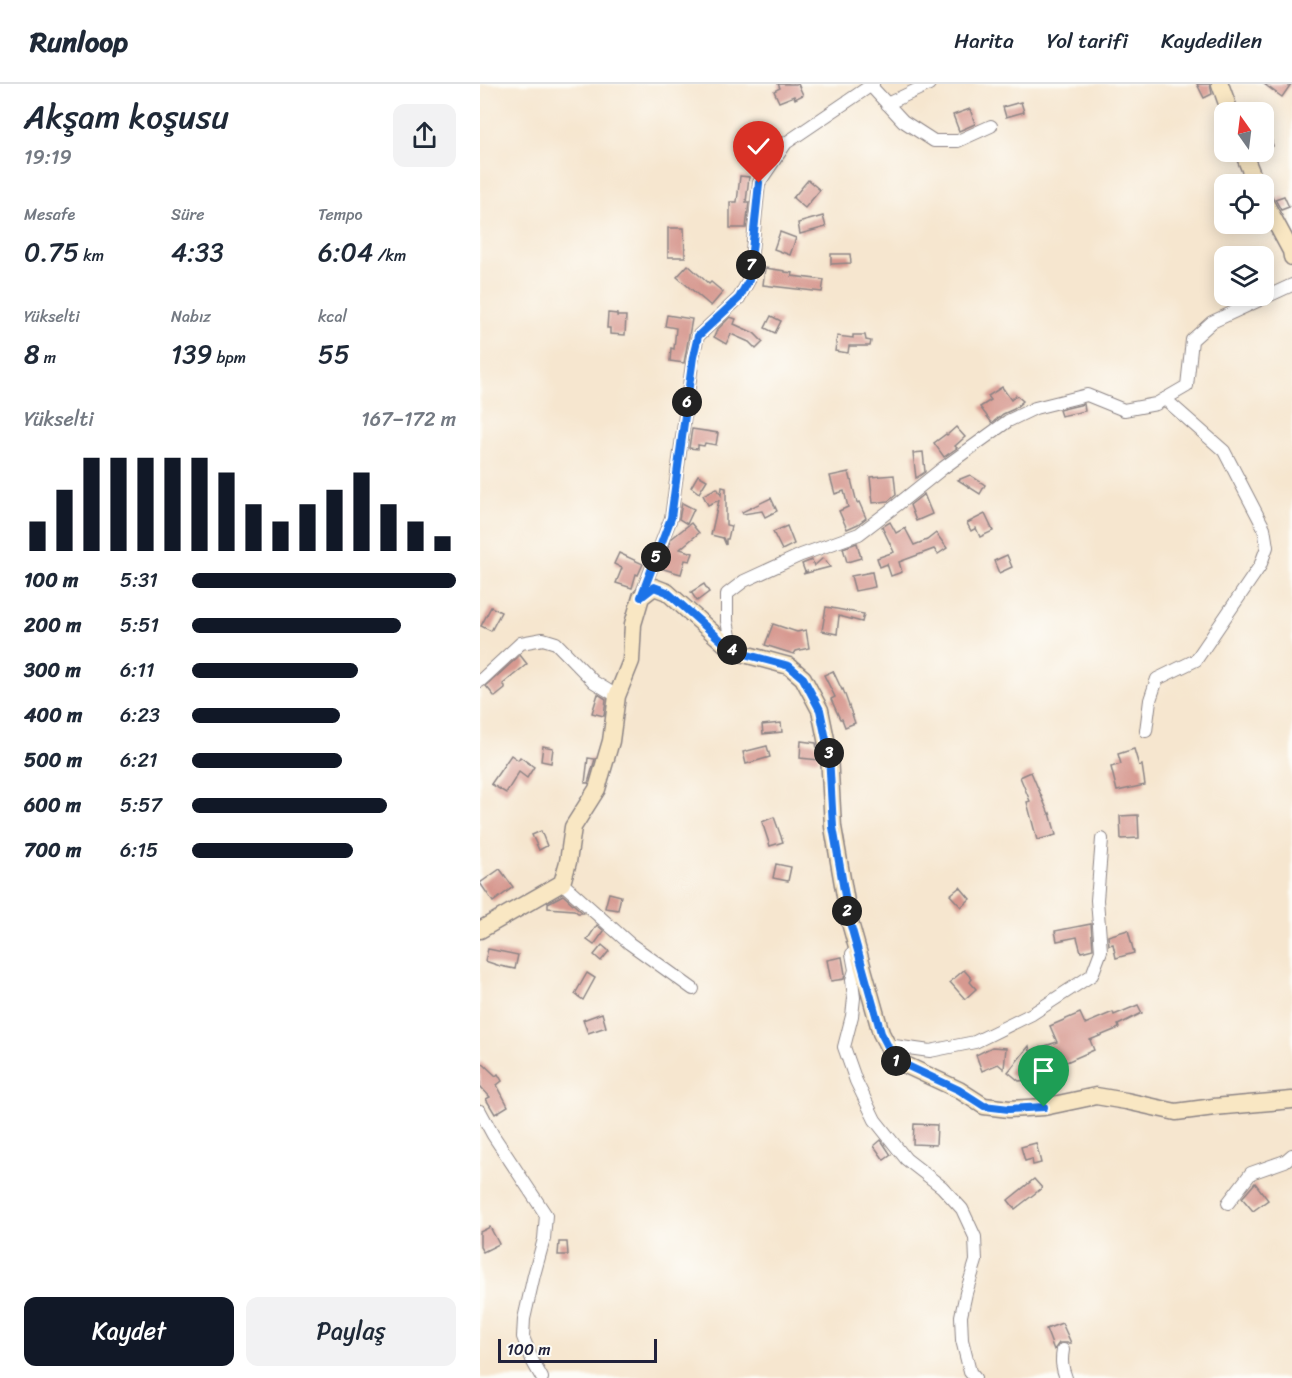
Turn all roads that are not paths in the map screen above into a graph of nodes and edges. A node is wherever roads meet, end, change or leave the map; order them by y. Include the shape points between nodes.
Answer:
1 (929, 84) edge
2 (1220, 84) edge
3 (871, 85) edge
4 (1226, 102) edge
5 (887, 104) junction
6 (991, 126) dead end
7 (1274, 219) edge
8 (1292, 257) edge
9 (1292, 285) edge
10 (1165, 399) junction
11 (641, 597) junction
12 (733, 651) junction
13 (480, 681) edge
14 (617, 696) junction
15 (1146, 731) dead end
16 (1102, 839) dead end
17 (562, 883) junction
18 (849, 920) junction
19 (480, 930) edge
20 (693, 988) dead end
21 (887, 1045) junction
22 (1292, 1100) edge
23 (480, 1111) edge
24 (1292, 1155) edge
25 (1228, 1203) dead end
26 (1063, 1350) dead end
27 (542, 1378) edge
28 (975, 1378) edge
29 (1066, 1378) edge

1 - 5 street
2 - 4 street
3 - 5 street
3 - 11 street via 786,143 759,183 749,280 739,298 698,336 671,518
5 - 6 street via 903,121 934,141 958,141
7 - 8 street
9 - 10 street via 1212,322 1192,340 1187,386
10 - 12 street via 1124,410 1087,395 1035,408 1008,421 859,534 744,580 727,594
10 - 15 street via 1224,451 1264,528 1267,547 1260,566 1196,660 1158,679 1150,700
11 - 12 street via 654,587 667,592
11 - 14 street via 633,624 631,661
12 - 18 street via 789,666 803,678 820,710 829,754 833,827
13 - 14 street via 521,643 543,639 556,643 594,682
14 - 17 street via 611,741 597,789 573,827
16 - 21 street via 1097,900 1101,951 1092,975 1032,1014 975,1042 930,1051
17 - 19 street
17 - 20 street via 629,943
18 - 21 street
18 - 28 street via 854,998 844,1047 855,1081 875,1120 906,1159 942,1187 962,1209 975,1237 976,1261 961,1316 962,1340
21 - 22 street via 895,1060 984,1106 1044,1107 1096,1096 1176,1112
23 - 27 street via 546,1215 524,1337
24 - 25 street via 1251,1173
26 - 29 street via 1061,1360

